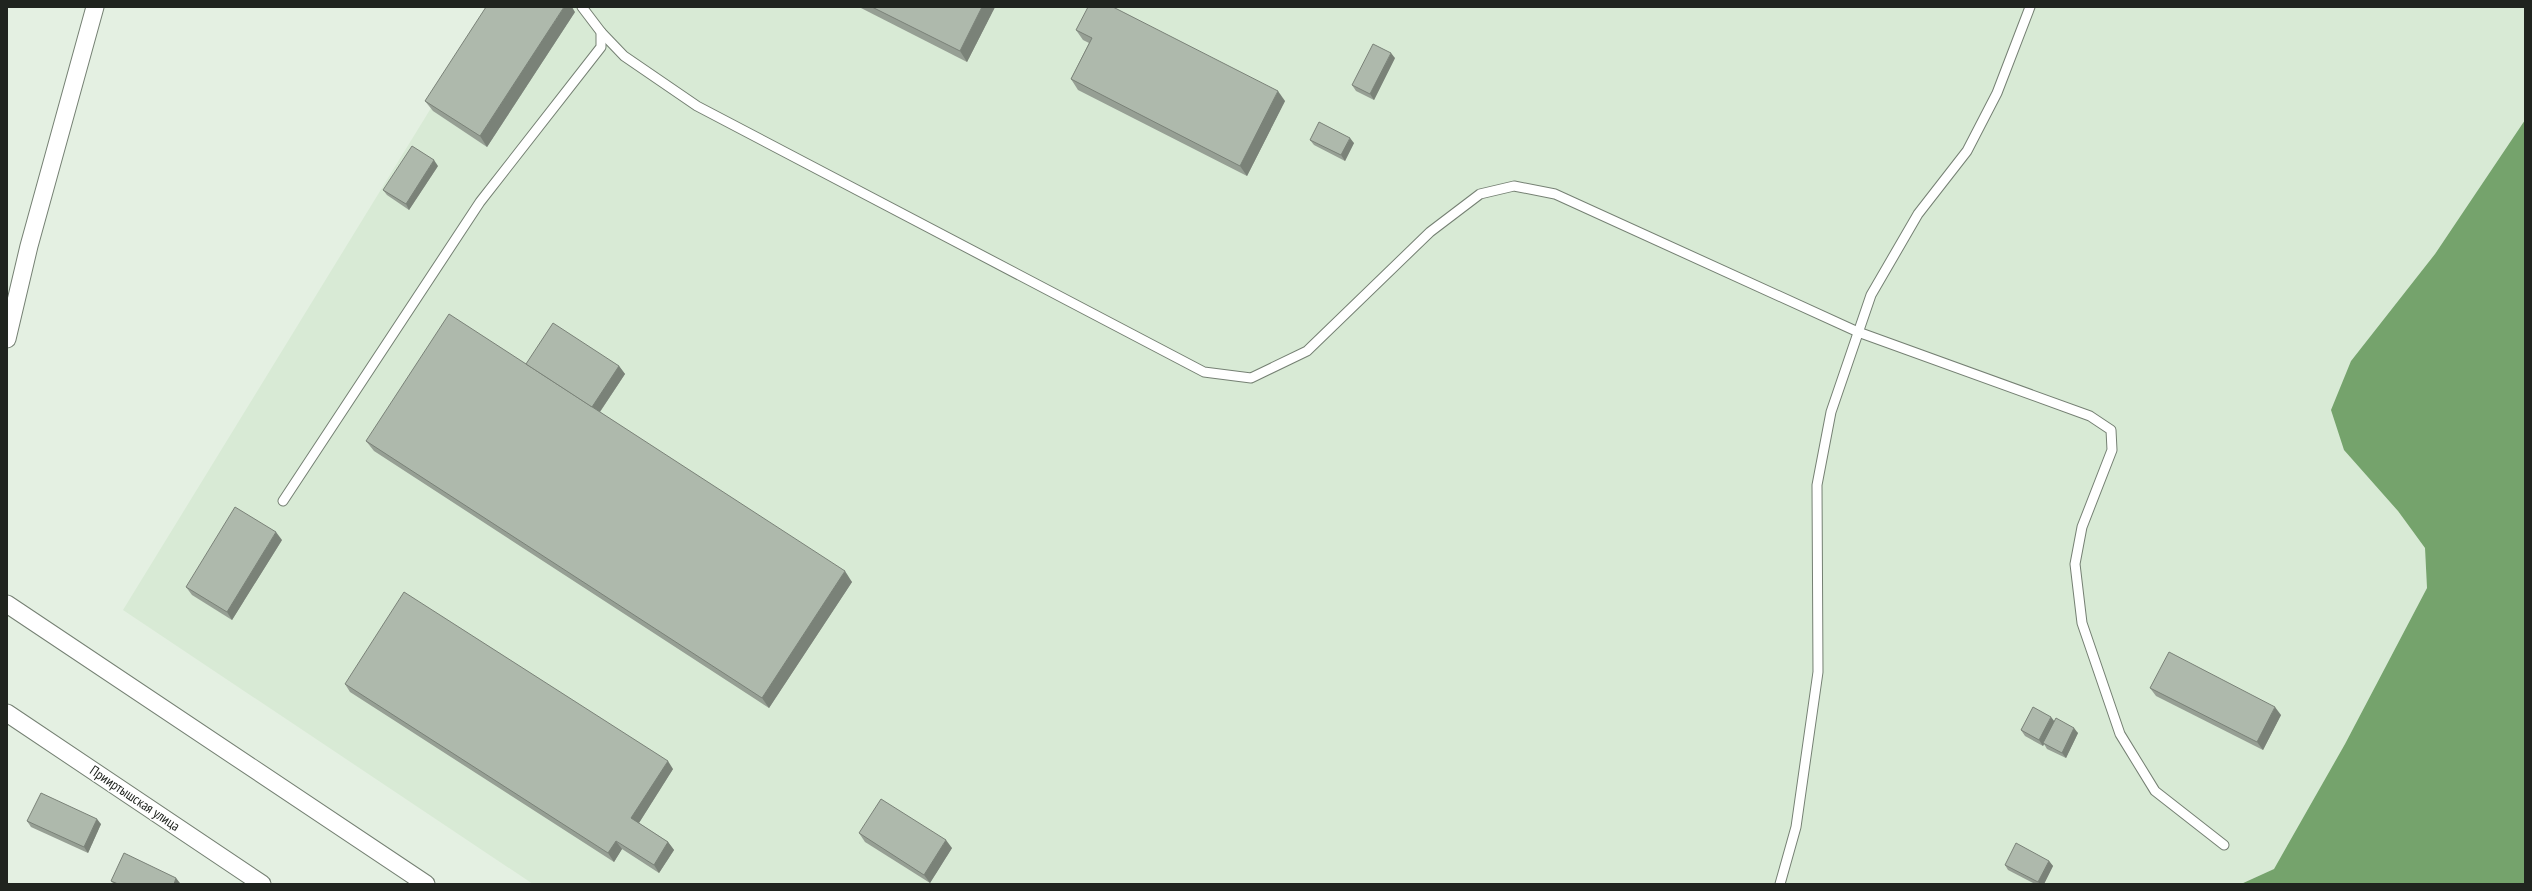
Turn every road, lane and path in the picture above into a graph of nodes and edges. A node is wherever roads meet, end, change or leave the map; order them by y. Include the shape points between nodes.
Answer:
1 (95, 7) edge
2 (582, 7) edge
3 (2030, 7) edge
4 (601, 32) junction
5 (1858, 332) junction
6 (7, 339) edge
7 (283, 502) dead end
8 (7, 604) edge
9 (7, 713) edge
10 (2224, 845) dead end
11 (262, 884) edge
12 (426, 884) edge
13 (1780, 884) edge

1 - 6 street via 28,246
2 - 4 lane
3 - 5 lane via 1997,93 1967,151 1918,214 1871,295
4 - 5 lane via 624,56 697,106 1204,372 1251,378 1306,352 1430,232 1480,194 1514,186 1555,194
4 - 7 lane via 601,48 480,202
5 - 10 lane via 2090,416 2111,430 2112,450 2082,527 2075,564 2082,623 2120,734 2154,791
5 - 13 lane via 1831,412 1817,485 1818,672 1796,826
8 - 12 street
9 - 11 street, Прииртышская улица

